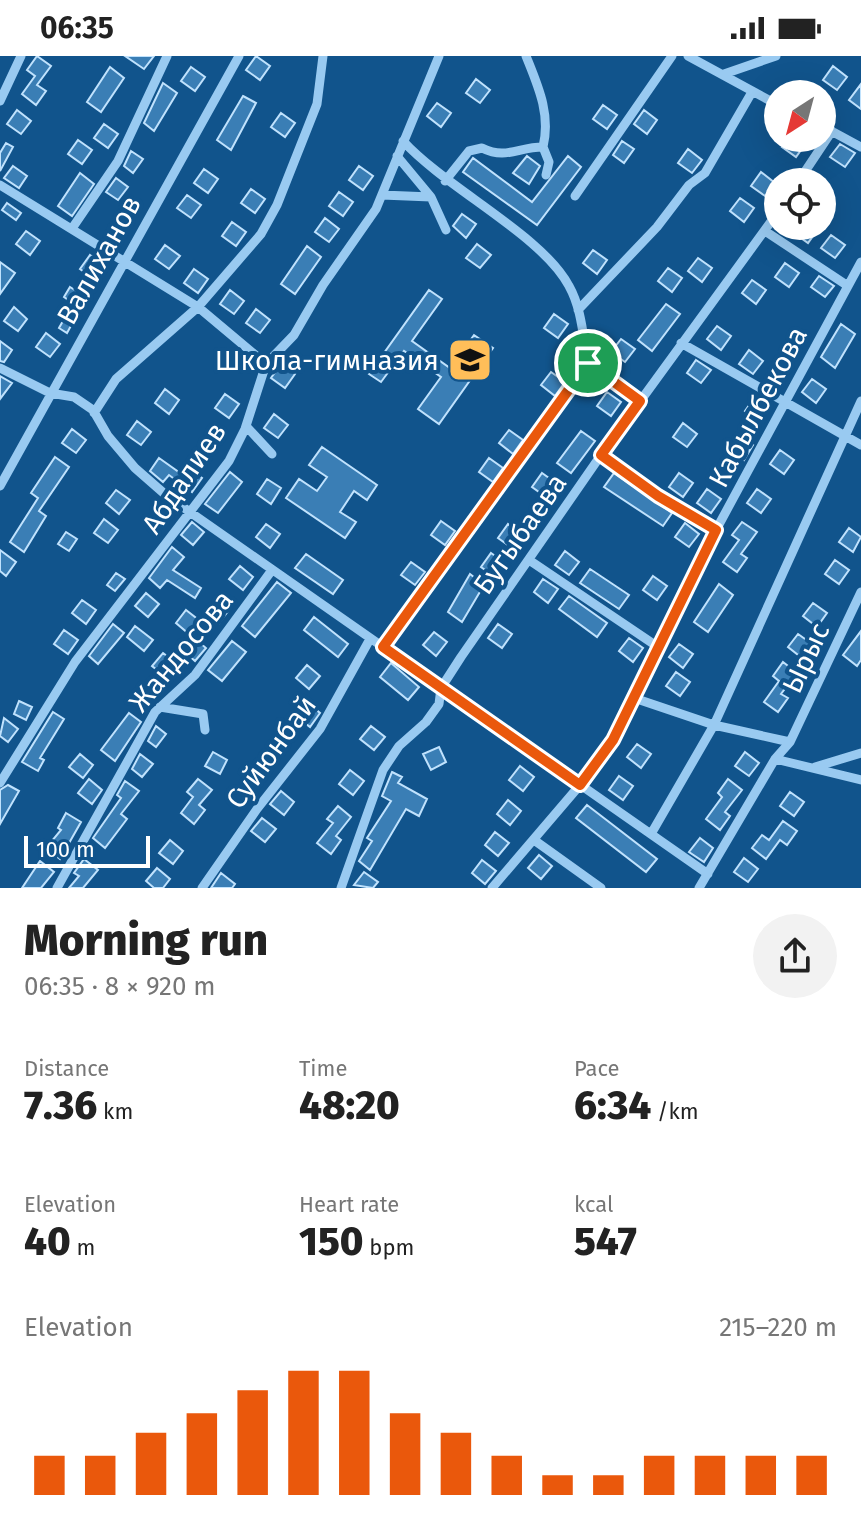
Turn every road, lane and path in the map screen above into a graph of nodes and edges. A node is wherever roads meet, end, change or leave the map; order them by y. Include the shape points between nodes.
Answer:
1 (21, 56) edge
2 (167, 56) edge
3 (239, 56) edge
4 (323, 56) edge
5 (439, 56) edge
6 (526, 56) edge
7 (672, 56) edge
8 (688, 56) edge
9 (776, 56) edge
10 (724, 74) junction
11 (752, 92) junction
12 (764, 98) edge
13 (0, 101) edge
14 (836, 133) edge
15 (403, 141) junction
16 (543, 147) junction
17 (861, 147) edge
18 (397, 156) junction
19 (546, 175) dead end
20 (445, 181) junction
21 (0, 185) edge
22 (382, 195) junction
23 (575, 196) dead end
24 (431, 197) junction
25 (73, 227) junction
26 (446, 230) dead end
27 (764, 232) edge
28 (779, 240) edge
29 (124, 261) junction
30 (861, 262) edge
31 (848, 286) junction
32 (198, 307) junction
33 (578, 310) junction
34 (681, 343) junction
35 (588, 363) junction
36 (266, 364) junction
37 (0, 368) edge
38 (50, 393) junction
39 (640, 401) junction
40 (861, 401) edge
41 (785, 405) junction
42 (94, 413) junction
43 (246, 426) junction
44 (843, 435) junction
45 (861, 445) edge
46 (272, 454) dead end
47 (601, 455) junction
48 (0, 486) edge
49 (188, 512) junction
50 (716, 530) junction
51 (529, 560) junction
52 (272, 570) junction
53 (861, 592) edge
54 (370, 639) junction
55 (383, 647) junction
56 (658, 647) junction
57 (441, 688) junction
58 (634, 698) junction
59 (160, 707) junction
60 (714, 725) junction
61 (205, 730) dead end
62 (790, 742) junction
63 (861, 753) edge
64 (775, 759) junction
65 (812, 768) junction
66 (861, 780) edge
67 (0, 783) edge
68 (580, 785) junction
69 (651, 834) junction
70 (534, 840) junction
71 (708, 874) junction
72 (587, 879) junction
73 (57, 888) edge
74 (202, 888) edge
75 (341, 888) edge
76 (492, 888) edge
77 (580, 888) edge
78 (601, 888) edge
79 (699, 888) edge

1 - 13 street
2 - 25 street via 118,161
3 - 29 street, Валиханов
4 - 32 street via 317,104 277,205 261,234
5 - 15 street, Абдалиев
6 - 16 street via 548,127
7 - 23 street
8 - 10 street
9 - 10 street
10 - 11 street
11 - 12 street
11 - 33 street via 705,173
14 - 17 street
15 - 18 street, Абдалиев
15 - 20 street
16 - 19 street via 549,162
16 - 20 street via 498,156 482,148 469,151
18 - 22 street, Абдалиев
18 - 24 street
20 - 33 street via 557,267
21 - 25 street
22 - 24 street
22 - 36 street, Абдалиев via 294,335
24 - 26 street
25 - 29 street
27 - 34 street, Бугыбаева
28 - 31 street
29 - 32 street
29 - 38 street, Валиханов
30 - 31 street, Кабылбекова
31 - 41 street, Кабылбекова
32 - 36 street
32 - 42 street via 116,379
33 - 35 street
34 - 39 street, Бугыбаева
34 - 41 street
35 - 39 street
35 - 55 street
36 - 43 street, Абдалиев
37 - 38 street
38 - 42 street via 74,397
38 - 48 street, Валиханов
39 - 47 street, Бугыбаева
40 - 44 street
41 - 44 street
41 - 50 street, Кабылбекова
42 - 49 street via 135,468
43 - 46 street
43 - 49 street, Абдалиев via 229,461
44 - 45 street
44 - 60 street
47 - 50 street
47 - 51 street, Бугыбаева
49 - 52 street
49 - 67 street, Абдалиев via 75,662
50 - 56 street, Кабылбекова
51 - 56 street
51 - 57 street, Бугыбаева
52 - 54 street
52 - 59 street, Жандосова via 195,675
53 - 62 street, Ырыс
54 - 55 street
54 - 74 street, Суйюнбай via 320,729
55 - 57 street
56 - 58 street, Кабылбекова
57 - 68 street
57 - 75 street, Бугыбаева via 439,704 383,770
58 - 60 street
58 - 68 street, Кабылбекова via 613,740
59 - 61 street via 203,714
59 - 73 street, Жандосова
60 - 62 street
60 - 69 street
62 - 64 street, Ырыс
63 - 65 street
64 - 65 street
64 - 71 street, Ырыс
65 - 66 street
68 - 69 street
68 - 70 street, Кабылбекова
69 - 71 street
70 - 72 street
70 - 76 street, Кабылбекова
71 - 79 street, Ырыс
72 - 77 street
72 - 78 street

